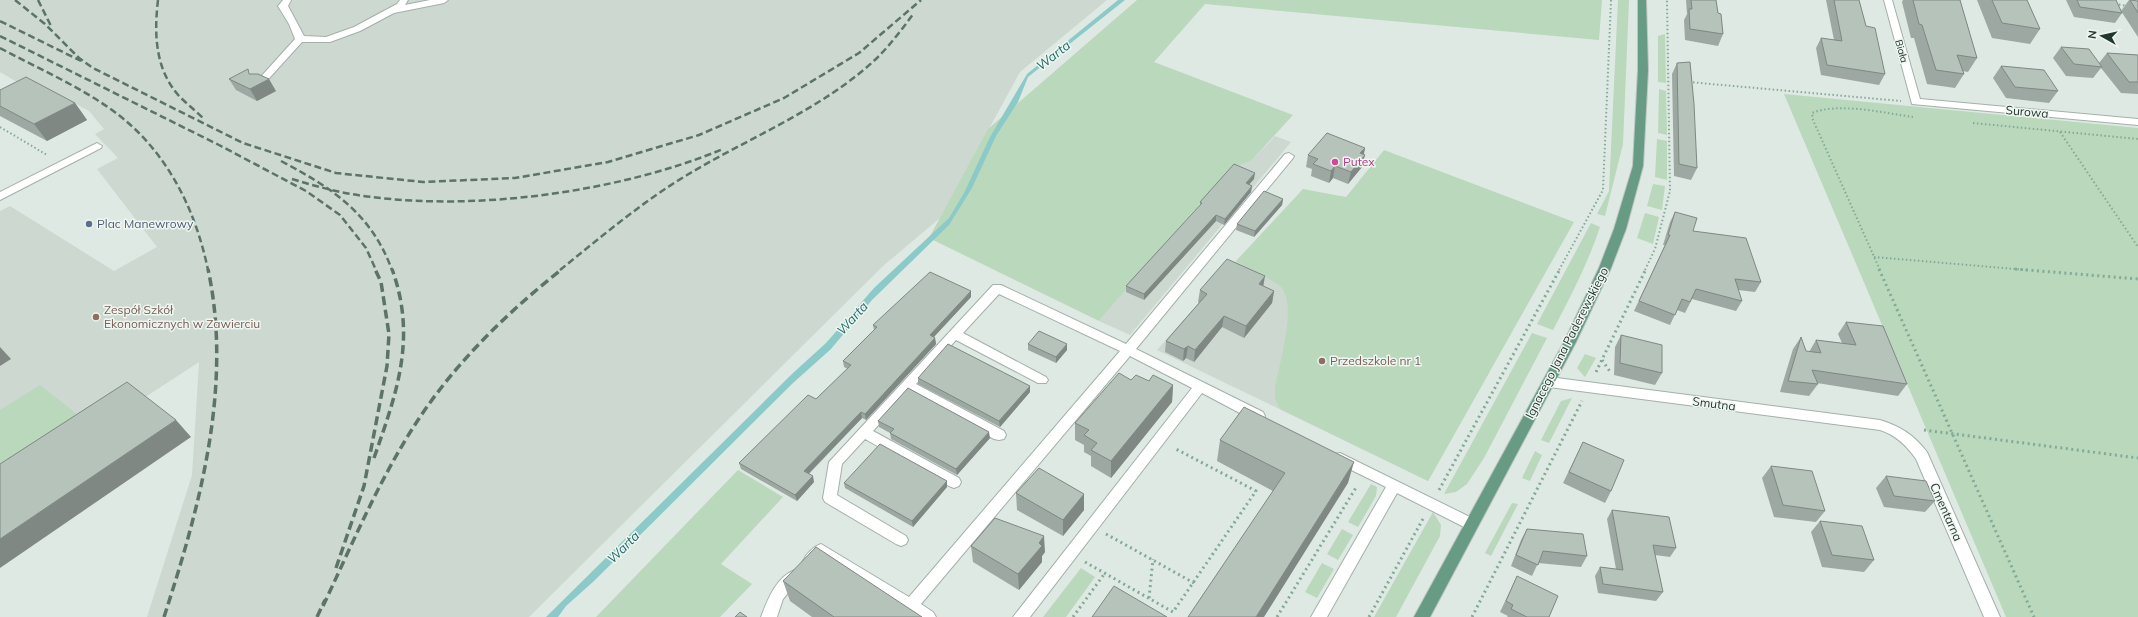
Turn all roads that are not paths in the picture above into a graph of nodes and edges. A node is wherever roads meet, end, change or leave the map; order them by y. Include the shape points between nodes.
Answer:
1 (286, 0) edge
2 (404, 0) edge
3 (444, 0) edge
4 (1642, 0) edge
5 (1888, 0) edge
6 (389, 12) junction
7 (300, 39) junction
8 (260, 83) edge
9 (1916, 102) joint
10 (2138, 122) edge
11 (97, 146) dead end
12 (1289, 156) dead end
13 (0, 196) edge
14 (954, 334) junction
15 (1128, 350) junction
16 (1042, 380) dead end
17 (1549, 382) junction
18 (907, 385) junction
19 (1200, 387) junction
20 (1270, 422) edge
21 (1880, 425) joint
22 (864, 432) junction
23 (999, 435) dead end
24 (1332, 454) edge
25 (954, 482) dead end
26 (1394, 485) junction
27 (1471, 524) junction
28 (901, 540) dead end
29 (910, 606) junction
30 (769, 617) edge
31 (928, 617) edge
32 (1021, 617) edge
33 (1319, 617) edge
34 (1422, 617) edge
35 (1992, 617) edge

1 - 7 street via 283,6
2 - 6 street via 400,6
3 - 6 street
4 - 17 main road, Ignacego Jana Paderewskiego via 1640,141 1632,191 1605,268
5 - 9 street, Biała
6 - 7 street via 358,29 327,40
7 - 8 street
9 - 10 street, Surowa
11 - 13 street
12 - 15 street
14 - 15 street via 997,288
14 - 16 street
14 - 18 street
15 - 19 street
15 - 29 street
17 - 21 street, Smutna
17 - 27 main road, Ignacego Jana Paderewskiego
18 - 22 street
18 - 23 street
19 - 20 street
19 - 32 street
21 - 35 street, Cmentarna via 1902,434 1922,456
22 - 25 street
22 - 28 street via 836,462 830,498
24 - 26 street
26 - 27 street
26 - 33 street
27 - 34 main road, Ignacego Jana Paderewskiego
29 - 30 street via 821,550 777,595
29 - 31 street

